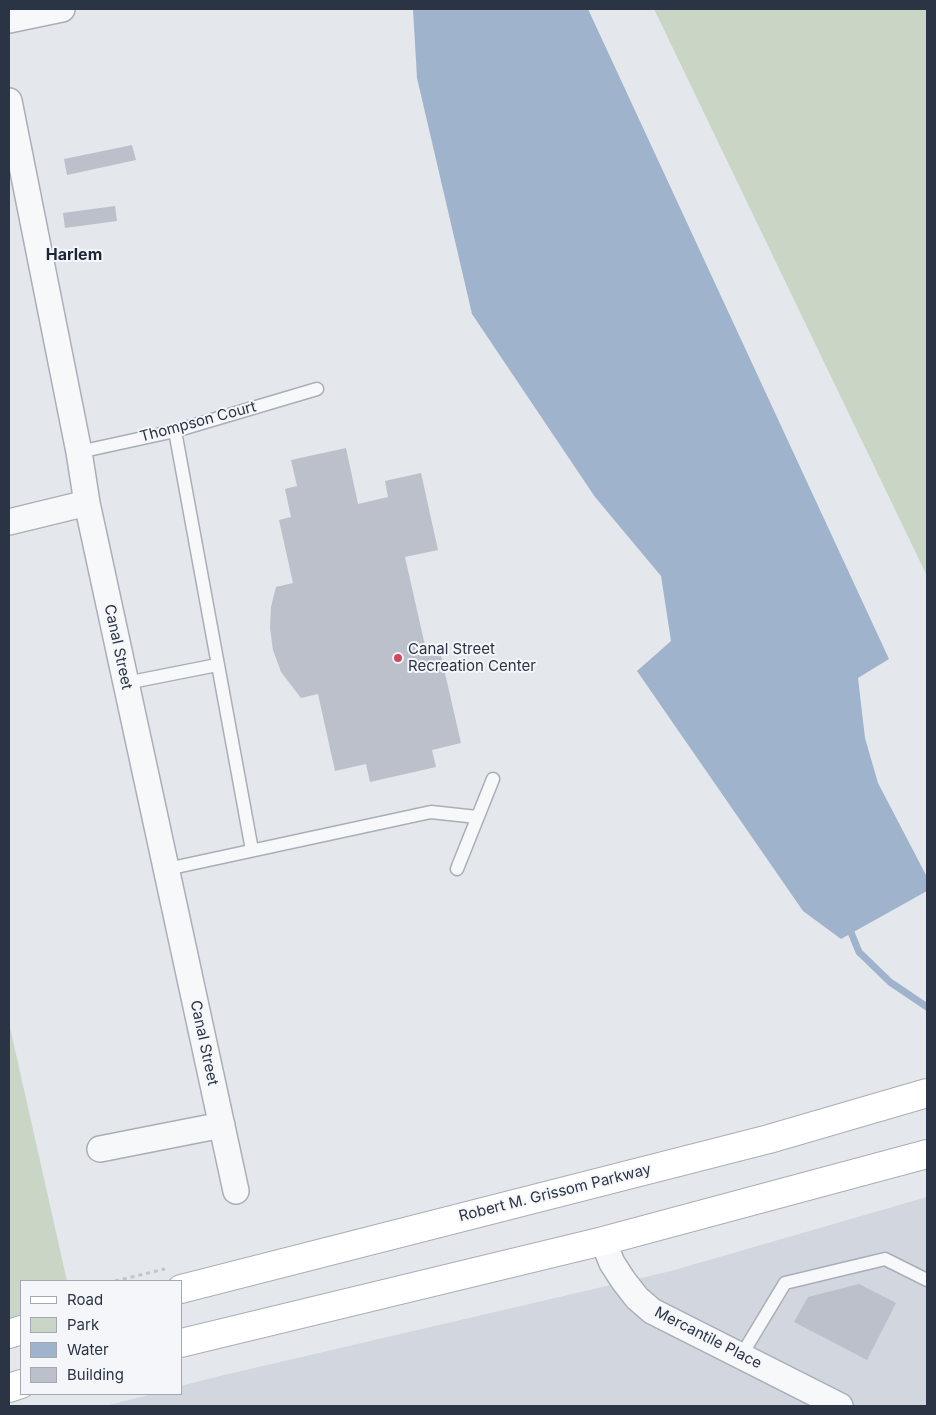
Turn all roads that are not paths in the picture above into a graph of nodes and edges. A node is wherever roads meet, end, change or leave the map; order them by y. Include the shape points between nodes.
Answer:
1 (62, 9) edge
2 (9, 20) edge
3 (9, 101) edge
4 (317, 389) dead end
5 (175, 431) junction
6 (79, 452) junction
7 (87, 503) junction
8 (9, 522) edge
9 (218, 665) junction
10 (126, 683) junction
11 (494, 779) dead end
12 (477, 818) junction
13 (252, 850) junction
14 (166, 869) junction
15 (457, 869) dead end
16 (927, 1094) edge
17 (222, 1125) junction
18 (100, 1148) dead end
19 (927, 1154) edge
20 (236, 1191) dead end
21 (603, 1241) junction
22 (927, 1280) edge
23 (182, 1289) edge
24 (182, 1343) edge
25 (741, 1356) junction
26 (840, 1406) edge

1 - 2 street
3 - 6 street, Canal Street
4 - 5 lane, Thompson Court
5 - 6 lane, Thompson Court
5 - 9 lane
6 - 7 street, Canal Street
7 - 8 street
7 - 10 street, Canal Street
9 - 10 lane
9 - 13 lane
10 - 14 street, Canal Street
11 - 12 lane
12 - 13 lane via 431,812
12 - 15 lane
13 - 14 lane
14 - 17 street, Canal Street
16 - 23 main road, Robert M. Grissom Parkway via 769,1139
17 - 18 street
17 - 20 street, Canal Street
19 - 21 main road
21 - 24 main road
21 - 25 street, Mercantile Place via 612,1263 637,1298 652,1311
22 - 25 lane via 885,1260 785,1283
25 - 26 street, Mercantile Place

